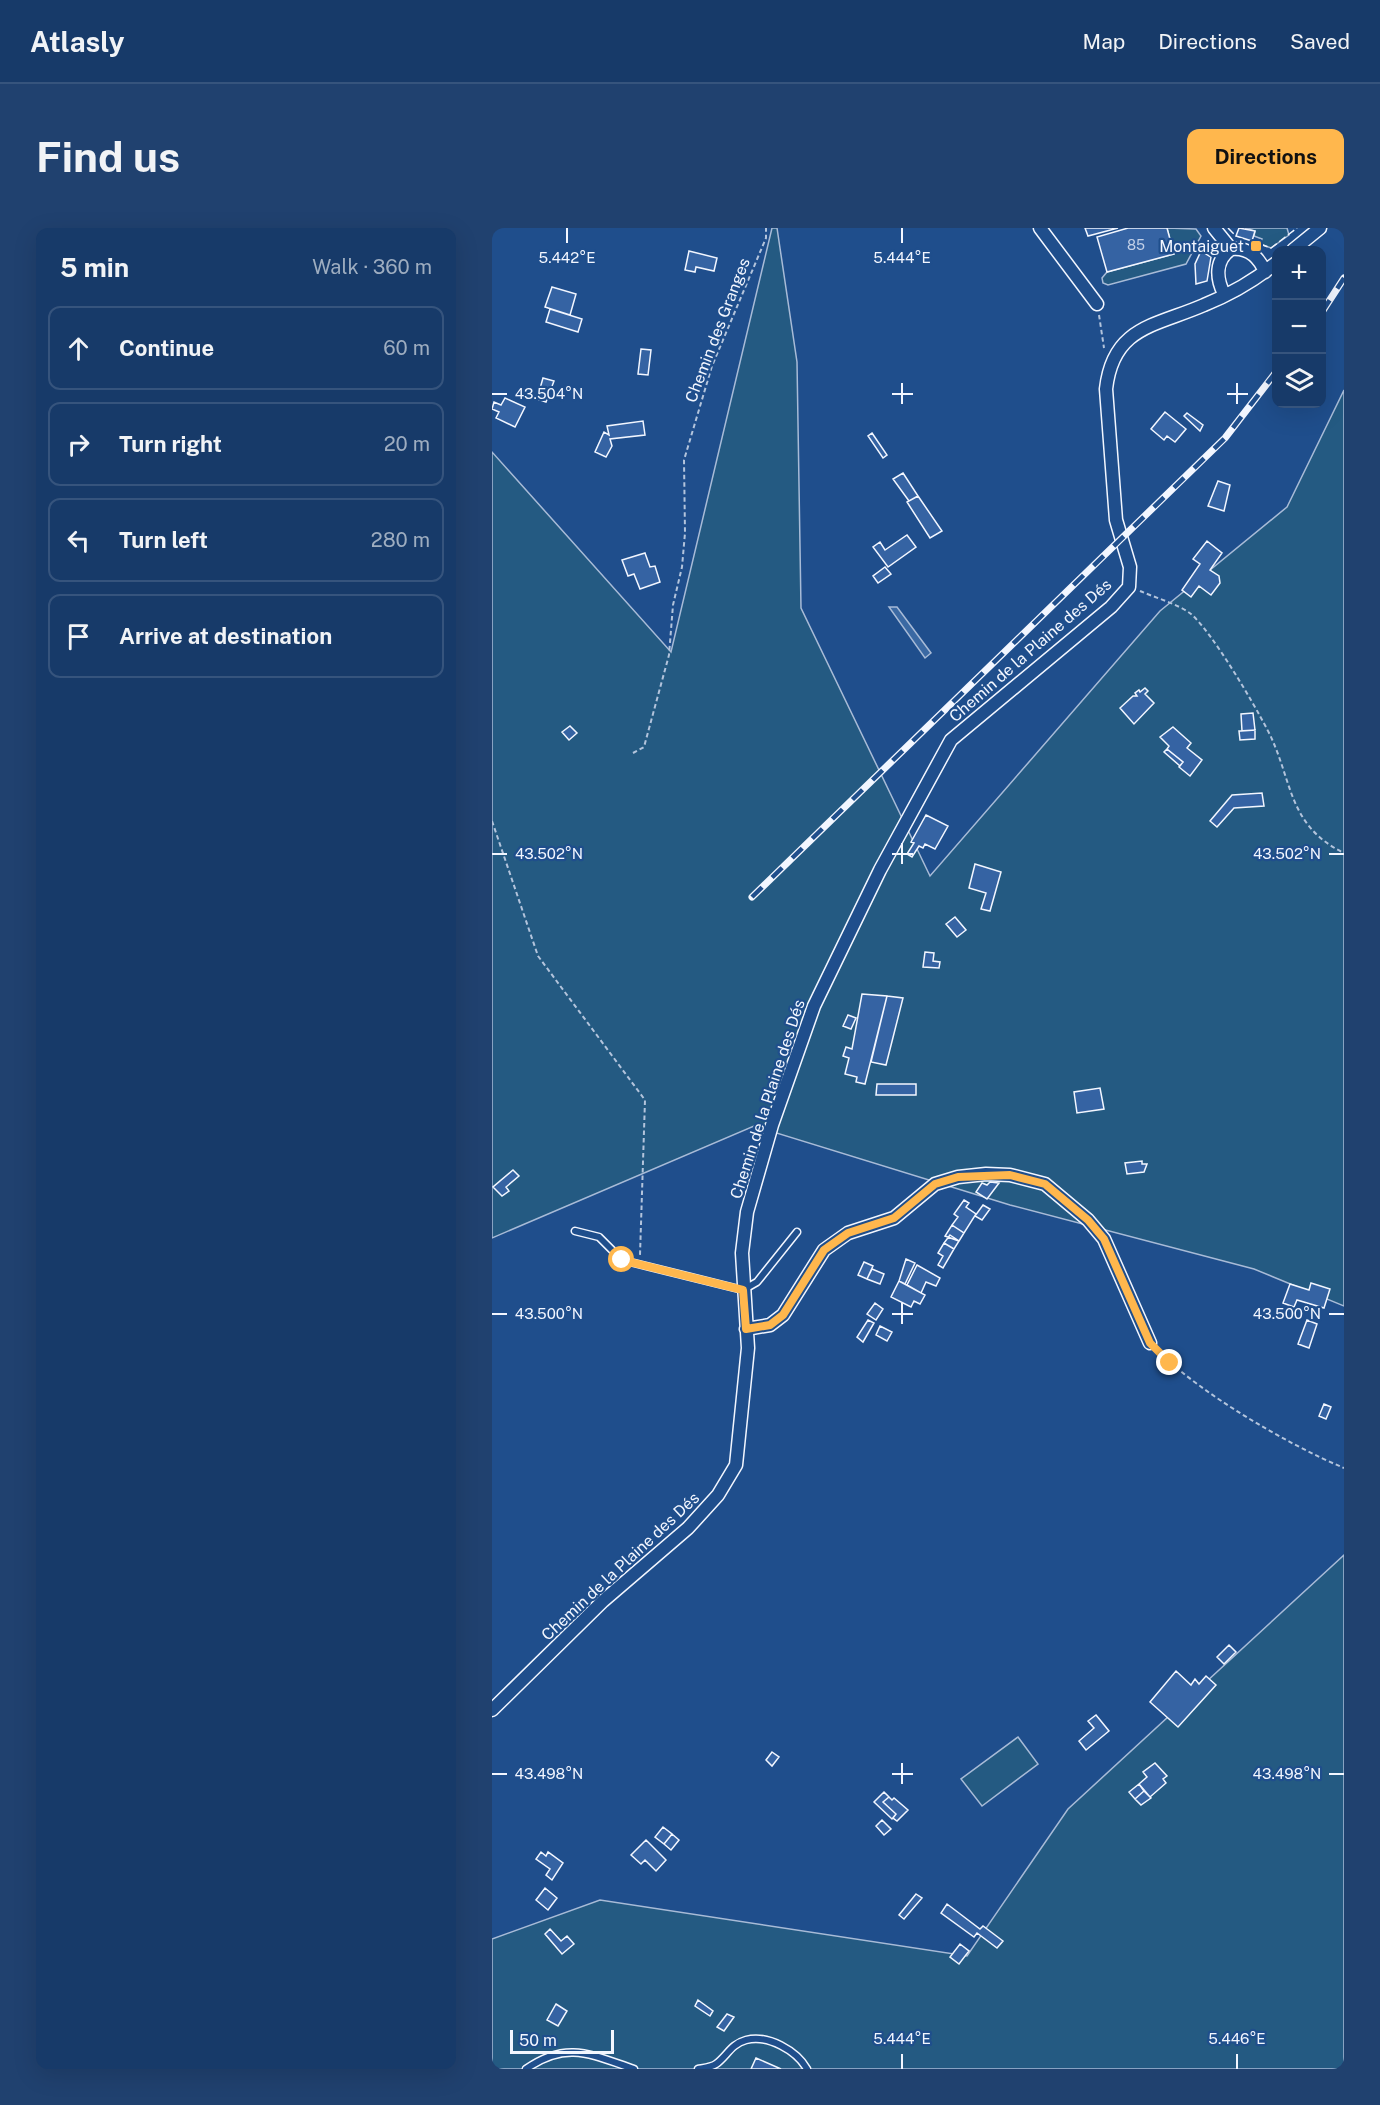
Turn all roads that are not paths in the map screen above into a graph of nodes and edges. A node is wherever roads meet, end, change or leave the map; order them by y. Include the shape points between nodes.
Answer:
1 (1040, 228) edge
2 (1214, 228) edge
3 (1320, 228) edge
4 (1298, 246) edge
5 (1232, 249) junction
6 (1272, 266) edge
7 (1265, 272) junction
8 (1224, 294) junction
9 (1096, 304) road end
10 (575, 1231) dead end
11 (797, 1232) dead end
12 (743, 1290) junction
13 (746, 1329) junction
14 (1150, 1343) road end
15 (492, 1710) edge
16 (526, 2069) edge
17 (634, 2069) edge
18 (698, 2069) edge
19 (807, 2069) edge

1 - 9 street
2 - 5 street
3 - 4 street
5 - 7 street via 1252,254
5 - 8 street via 1219,266 1219,285
6 - 7 street
7 - 8 street
8 - 12 street, Chemin de la Plaine des Dés via 1204,306 1136,332 1108,369 1106,389 1116,520 1130,567 1129,587 1111,607 951,740 880,870 814,1006 772,1125 747,1212
10 - 12 lane via 599,1237 622,1260
11 - 12 lane via 758,1282
12 - 13 street, Chemin de la Plaine des Dés
13 - 14 street via 770,1325 783,1315 824,1250 848,1233 894,1218 935,1184 986,1174 1010,1175 1045,1184 1088,1220 1104,1239
13 - 15 street, Chemin de la Plaine des Dés via 748,1348 736,1465 718,1495 688,1528 603,1602
16 - 17 lane via 543,2057 578,2051
18 - 19 lane via 716,2065 727,2050 747,2039 774,2042 801,2058

